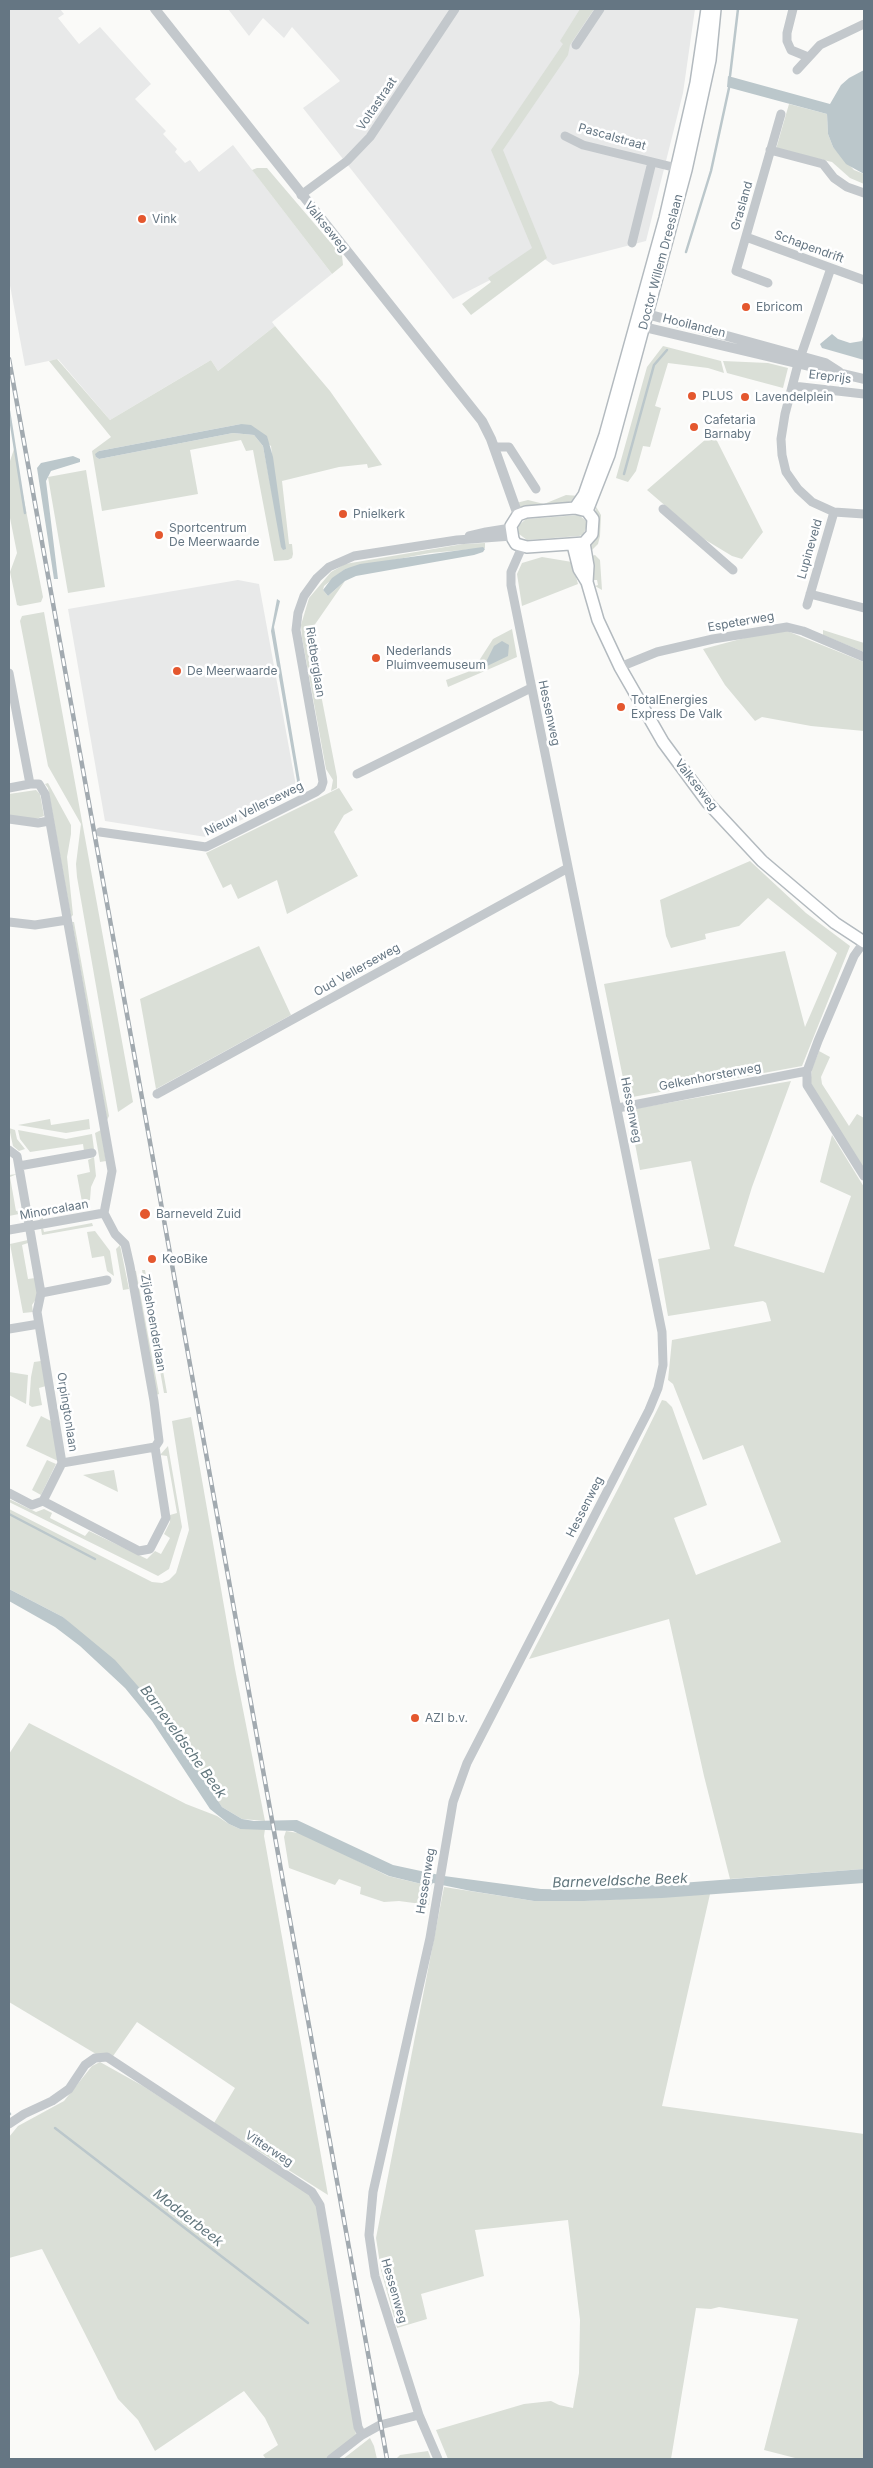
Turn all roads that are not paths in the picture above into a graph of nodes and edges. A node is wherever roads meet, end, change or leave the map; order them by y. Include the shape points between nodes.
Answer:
1 (155, 9) edge
2 (600, 9) edge
3 (707, 9) edge
4 (715, 9) edge
5 (793, 9) edge
6 (450, 10) edge
7 (864, 24) edge
8 (576, 45) dead end
9 (808, 57) junction
10 (797, 70) dead end
11 (781, 114) dead end
12 (565, 136) dead end
13 (770, 150) junction
14 (652, 162) junction
15 (682, 169) junction
16 (864, 193) edge
17 (301, 195) junction
18 (746, 238) junction
19 (632, 243) dead end
20 (831, 268) junction
21 (864, 280) edge
22 (768, 283) dead end
23 (643, 320) junction
24 (800, 361) junction
25 (864, 379) edge
26 (793, 386) junction
27 (864, 394) edge
28 (494, 447) junction
29 (536, 490) dead end
30 (581, 509) junction
31 (663, 510) dead end
32 (834, 512) junction
33 (864, 514) edge
34 (518, 515) junction
35 (511, 532) junction
36 (579, 544) junction
37 (522, 546) junction
38 (733, 570) dead end
39 (810, 594) junction
40 (807, 605) dead end
41 (864, 608) edge
42 (864, 657) edge
43 (620, 667) junction
44 (9, 672) edge
45 (531, 688) junction
46 (357, 774) dead end
47 (323, 782) joint
48 (30, 784) junction
49 (9, 788) edge
50 (10, 821) edge
51 (49, 822) junction
52 (100, 832) dead end
53 (568, 868) junction
54 (67, 920) junction
55 (9, 922) edge
56 (864, 942) edge
57 (807, 1070) junction
58 (158, 1094) dead end
59 (618, 1108) junction
60 (9, 1150) edge
61 (92, 1153) dead end
62 (19, 1166) junction
63 (864, 1176) edge
64 (104, 1213) junction
65 (29, 1227) junction
66 (9, 1230) edge
67 (107, 1280) dead end
68 (41, 1293) junction
69 (39, 1324) junction
70 (9, 1329) edge
71 (155, 1447) junction
72 (62, 1463) junction
73 (9, 1493) edge
74 (43, 1501) junction
75 (9, 2124) edge
76 (419, 2415) junction
77 (362, 2435) junction
78 (331, 2459) edge
79 (438, 2459) edge

1 - 17 street, Valkseweg
2 - 8 street
3 - 15 main road, Doctor Willem Dreeslaan
4 - 15 main road, Doctor Willem Dreeslaan via 710,60
5 - 9 street via 787,41 791,50
6 - 17 street, Voltastraat via 383,122 347,161
7 - 9 street via 827,40
9 - 10 street
11 - 13 street, Grasland
12 - 14 street, Pascalstraat via 584,145
13 - 16 street via 822,164 847,187
13 - 18 street, Grasland
14 - 15 street, Pascalstraat
14 - 19 street, Pascalstraat
15 - 23 main road, Doctor Willem Dreeslaan
17 - 28 street, Valkseweg via 482,421
18 - 20 street, Schapendrift
18 - 22 street, Grasland via 736,271
20 - 21 street, Schapendrift
20 - 24 street
23 - 24 street, Hooilanden
23 - 30 main road, Doctor Willem Dreeslaan
24 - 25 street, Hooilanden via 826,363 839,372
24 - 26 street
26 - 27 street, Ereprijs
26 - 32 street via 782,423 782,455 786,472 812,502
28 - 29 street via 509,447
28 - 34 street, Valkseweg
30 - 34 main road
30 - 36 main road via 593,519 594,529 588,540
31 - 38 street
32 - 33 street
32 - 39 street, Lupineveld
34 - 35 main road
35 - 37 main road via 516,544
35 - 47 street, Rietberglaan via 486,532 342,560 317,578 304,596 296,630
36 - 37 main road
36 - 43 main road, Valkseweg via 579,569
37 - 45 street, Hessenweg via 510,578
39 - 40 street, Lupineveld
39 - 41 street, Lupineveld
42 - 43 street, Espeterweg via 787,627 657,652
43 - 56 main road, Valkseweg via 663,742 708,803 762,861
44 - 48 street
45 - 46 street
45 - 53 street, Hessenweg
47 - 52 street, Nieuw Vellerseweg via 321,788 309,796 206,847
48 - 49 street
48 - 51 street via 39,784 42,788
50 - 51 street
51 - 54 street
53 - 58 street, Oud Vellerseweg
53 - 59 street, Hessenweg
54 - 55 street via 35,925
54 - 64 street via 112,1171
56 - 57 street via 854,956
57 - 59 street, Gelkenhorsterweg
57 - 63 street via 807,1084
59 - 76 street, Hessenweg via 662,1332 661,1377 649,1410 467,1763 453,1802 424,1967 373,2192 368,2235 375,2276
60 - 62 street via 17,1156
61 - 62 street
62 - 65 street, Orpingtonlaan
64 - 65 street, Minorcalaan
64 - 71 street, Zijdehoenderlaan via 126,1249 154,1400 159,1441
65 - 66 street, Minorcalaan
65 - 68 street, Orpingtonlaan
67 - 68 street
68 - 69 street, Orpingtonlaan via 37,1308
69 - 70 street
69 - 72 street, Orpingtonlaan
71 - 72 street
71 - 74 street, Zijdehoenderlaan via 166,1518 150,1549 145,1552
72 - 74 street, Orpingtonlaan
73 - 74 street, Zijdehoenderlaan via 32,1505
75 - 77 street, Vitterweg via 69,2089 95,2058 107,2057 312,2192 320,2205
76 - 77 street via 380,2425
76 - 79 street, Hessenweg
77 - 78 street

